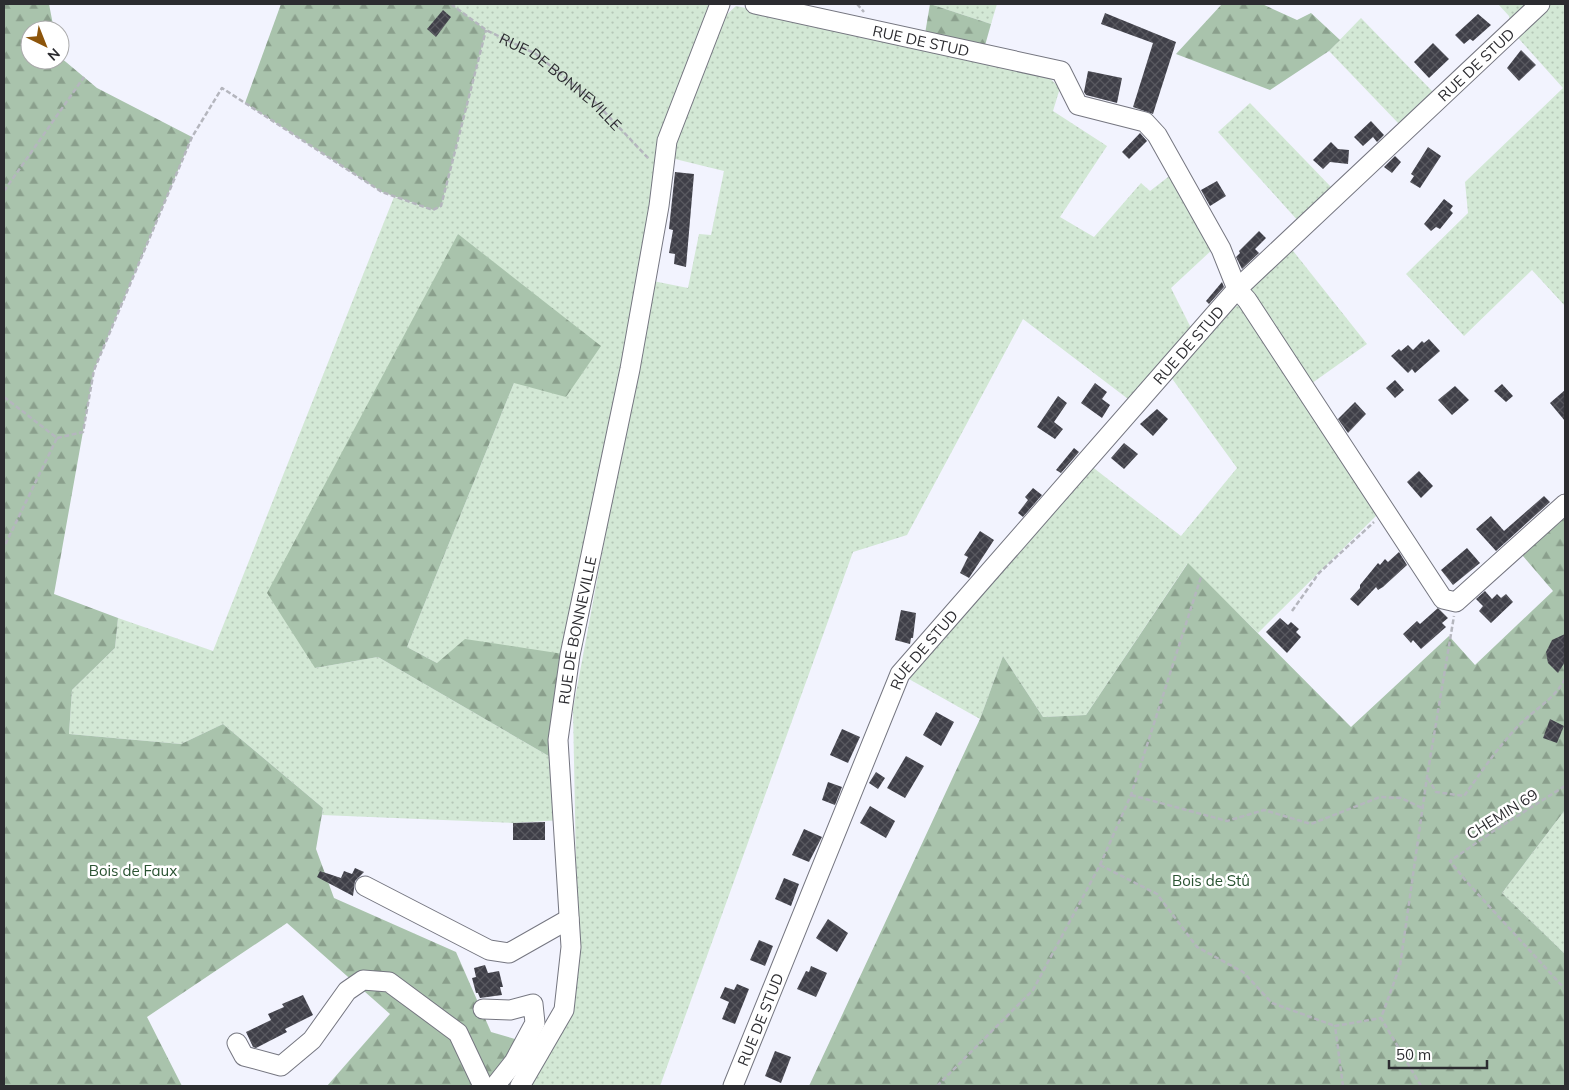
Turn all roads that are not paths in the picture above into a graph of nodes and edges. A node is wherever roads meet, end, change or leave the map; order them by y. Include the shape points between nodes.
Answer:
1 (720, 4) edge
2 (755, 4) edge
3 (1540, 4) edge
4 (1237, 289) junction
5 (1565, 504) edge
6 (365, 886) dead end
7 (569, 919) junction
8 (483, 1009) dead end
9 (237, 1043) dead end
10 (483, 1086) edge
11 (495, 1086) edge
12 (520, 1086) edge
13 (733, 1086) edge

1 - 7 street, RUE DE BONNEVILLE via 667,141 659,206 630,369 570,655 558,740
2 - 4 street, RUE DE STUD via 1061,71 1078,105 1145,122 1157,135 1221,249
3 - 4 street, RUE DE STUD
4 - 5 street, RUE DE STUD via 1443,599 1456,602
4 - 13 street, RUE DE STUD via 900,674
6 - 7 street via 489,950 508,953
7 - 12 street, RUE DE BONNEVILLE via 571,947 564,1010
8 - 11 street via 510,1010 532,1004 535,1022 514,1062
9 - 10 street via 244,1056 281,1066 312,1040 347,991 363,980 389,982 458,1033

